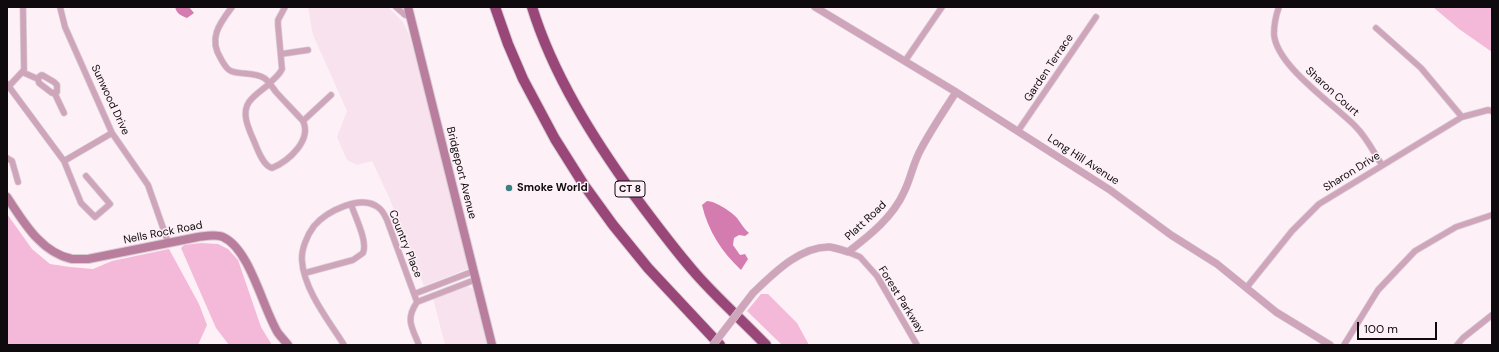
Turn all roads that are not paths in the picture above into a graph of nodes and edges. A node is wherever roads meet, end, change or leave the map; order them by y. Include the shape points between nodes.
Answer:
1 (23, 7) edge
2 (60, 7) edge
3 (232, 7) edge
4 (285, 7) edge
5 (396, 7) edge
6 (408, 7) edge
7 (495, 7) edge
8 (532, 7) edge
9 (815, 7) edge
10 (942, 7) edge
11 (1279, 7) edge
12 (411, 17) junction
13 (1096, 17) dead end
14 (1376, 28) dead end
15 (308, 50) dead end
16 (281, 54) junction
17 (904, 61) junction
18 (22, 72) junction
19 (38, 79) junction
20 (269, 83) junction
21 (8, 85) edge
22 (956, 92) junction
23 (55, 94) junction
24 (331, 96) dead end
25 (1492, 111) edge
26 (64, 113) dead end
27 (1462, 117) junction
28 (303, 121) junction
29 (1018, 131) junction
30 (112, 133) junction
31 (7, 158) edge
32 (64, 161) junction
33 (1382, 165) junction
34 (86, 176) dead end
35 (18, 182) dead end
36 (7, 197) edge
37 (351, 204) junction
38 (1492, 215) edge
39 (168, 242) junction
40 (848, 252) junction
41 (474, 271) junction
42 (305, 273) junction
43 (476, 279) junction
44 (1247, 287) junction
45 (414, 294) junction
46 (417, 302) junction
47 (1492, 314) edge
48 (288, 345) edge
49 (344, 345) edge
50 (419, 345) edge
51 (492, 345) edge
52 (713, 345) edge
53 (720, 345) edge
54 (766, 345) edge
55 (917, 345) edge
56 (1330, 345) edge
57 (1344, 345) edge
58 (1457, 345) edge

1 - 18 street
2 - 30 street, Sunwood Drive via 65,27
3 - 20 street via 217,31 215,48 228,69 260,76
4 - 16 street via 278,20
5 - 12 street
6 - 12 main road, Bridgeport Avenue
7 - 53 highway via 523,79 555,139 584,185 613,226 648,268
8 - 54 highway, CT 8 via 564,85 593,135 623,179 696,274
9 - 17 street, Long Hill Avenue
10 - 17 street
11 - 33 street, Sharon Court via 1274,35 1279,50 1296,74 1358,128
12 - 41 main road, Bridgeport Avenue
13 - 29 street, Garden Terrace
14 - 27 street via 1421,68
15 - 16 street
16 - 20 street via 280,73
17 - 22 street, Long Hill Avenue
18 - 19 street
18 - 21 street
19 - 23 street via 41,85
19 - 23 street via 42,75 54,82 57,87
20 - 28 street
20 - 28 street via 250,102 246,116 257,148 269,167 277,166 297,150 305,134
21 - 32 street
22 - 29 street, Long Hill Avenue
22 - 40 street, Platt Road via 920,150 897,207
23 - 26 street
24 - 28 street
25 - 27 street, Sharon Drive
27 - 33 street, Sharon Drive
29 - 44 street, Long Hill Avenue via 1110,190
30 - 32 street
30 - 39 street, Sunwood Drive via 148,185
31 - 35 street via 12,161
32 - 34 street via 81,203 95,217 110,204
33 - 44 street, Sharon Drive via 1319,204 1292,231
36 - 39 main road, Nells Rock Road via 38,239 48,248 72,259 88,259
37 - 42 street, Country Place via 326,215 313,228 303,250
37 - 42 street via 363,238 363,254 353,260
37 - 45 street, Country Place via 370,203 384,213
38 - 57 street via 1456,227 1415,251 1378,290
39 - 48 main road, Nells Rock Road via 212,235 223,237 232,244 248,265 278,333
40 - 52 street, Platt Road, bridge via 829,247 815,249 795,258 753,293
40 - 55 street, Forest Parkway via 860,257 876,276
41 - 43 main road, Bridgeport Avenue
41 - 45 street, Country Place
42 - 49 street, Country Place via 310,289
43 - 46 street
43 - 51 main road, Bridgeport Avenue
44 - 56 street, Long Hill Avenue via 1276,312
45 - 46 street, Country Place
46 - 50 street via 410,313 410,320
47 - 58 street

